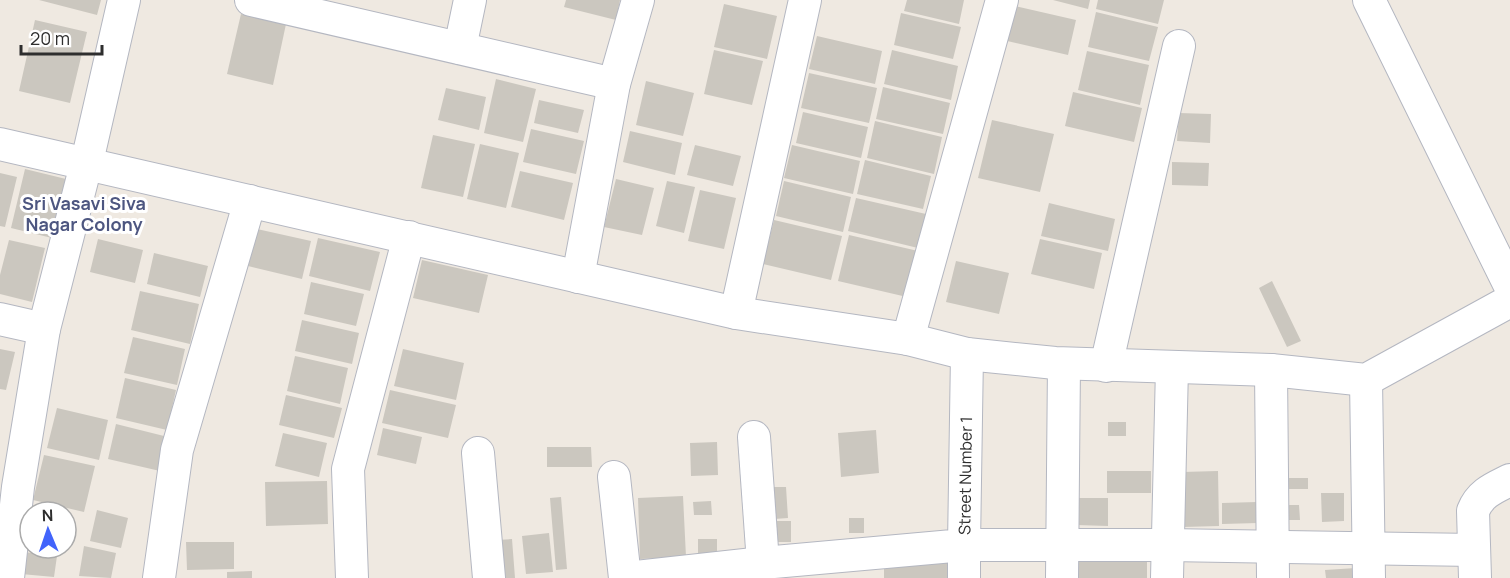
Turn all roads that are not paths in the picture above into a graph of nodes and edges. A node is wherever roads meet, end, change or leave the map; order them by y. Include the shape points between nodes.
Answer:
1 (124, 0) edge
2 (251, 0) edge
3 (470, 0) edge
4 (638, 0) edge
5 (805, 0) edge
6 (1002, 0) edge
7 (1369, 0) edge
8 (310, 7) edge
9 (1179, 46) dead end
10 (460, 48) junction
11 (614, 84) junction
12 (0, 144) edge
13 (87, 164) junction
14 (250, 201) junction
15 (409, 237) junction
16 (578, 277) junction
17 (1509, 300) edge
18 (736, 313) junction
19 (0, 319) edge
20 (44, 329) junction
21 (908, 339) junction
22 (967, 354) junction
23 (1064, 364) junction
24 (1106, 366) junction
25 (1172, 368) junction
26 (1271, 370) junction
27 (1366, 380) junction
28 (754, 437) dead end
29 (478, 453) dead end
30 (614, 477) dead end
31 (1510, 480) edge
32 (9, 485) edge
33 (964, 545) junction
34 (1062, 545) junction
35 (1168, 545) junction
36 (1273, 546) junction
37 (764, 562) junction
38 (1369, 563) edge
39 (1474, 564) edge
40 (806, 568) edge
41 (667, 576) edge
42 (8, 578) edge
43 (159, 578) edge
44 (352, 578) edge
45 (489, 578) edge
46 (626, 578) edge
47 (963, 578) edge
48 (1062, 578) edge
49 (1167, 578) edge
50 (1273, 578) edge

1 - 13 street
2 - 8 street
3 - 10 street
4 - 11 street
5 - 18 street
6 - 21 street
7 - 17 street
8 - 10 street
9 - 24 street
10 - 11 street
11 - 16 street
12 - 13 street
13 - 14 street
13 - 20 street
14 - 15 street
14 - 43 street via 177,450
15 - 16 street
15 - 44 street via 348,469
16 - 18 street
17 - 27 street
18 - 21 street
19 - 20 street
20 - 32 street
21 - 22 street
22 - 23 street
22 - 33 street, Street Number 1
23 - 24 street
23 - 34 street
24 - 25 street
25 - 26 street
25 - 35 street
26 - 27 street
26 - 36 street
27 - 38 street
28 - 37 street
29 - 45 street
30 - 46 street
31 - 39 street via 1477,501 1473,511
32 - 42 street
33 - 34 street
33 - 40 street, Street Number 1
33 - 47 street
34 - 35 street
34 - 48 street
35 - 36 street
35 - 49 street
36 - 38 street
36 - 50 street
37 - 40 street, Street Number 1
37 - 41 street, Street Number 1
38 - 39 street
41 - 46 street, Street Number 1

